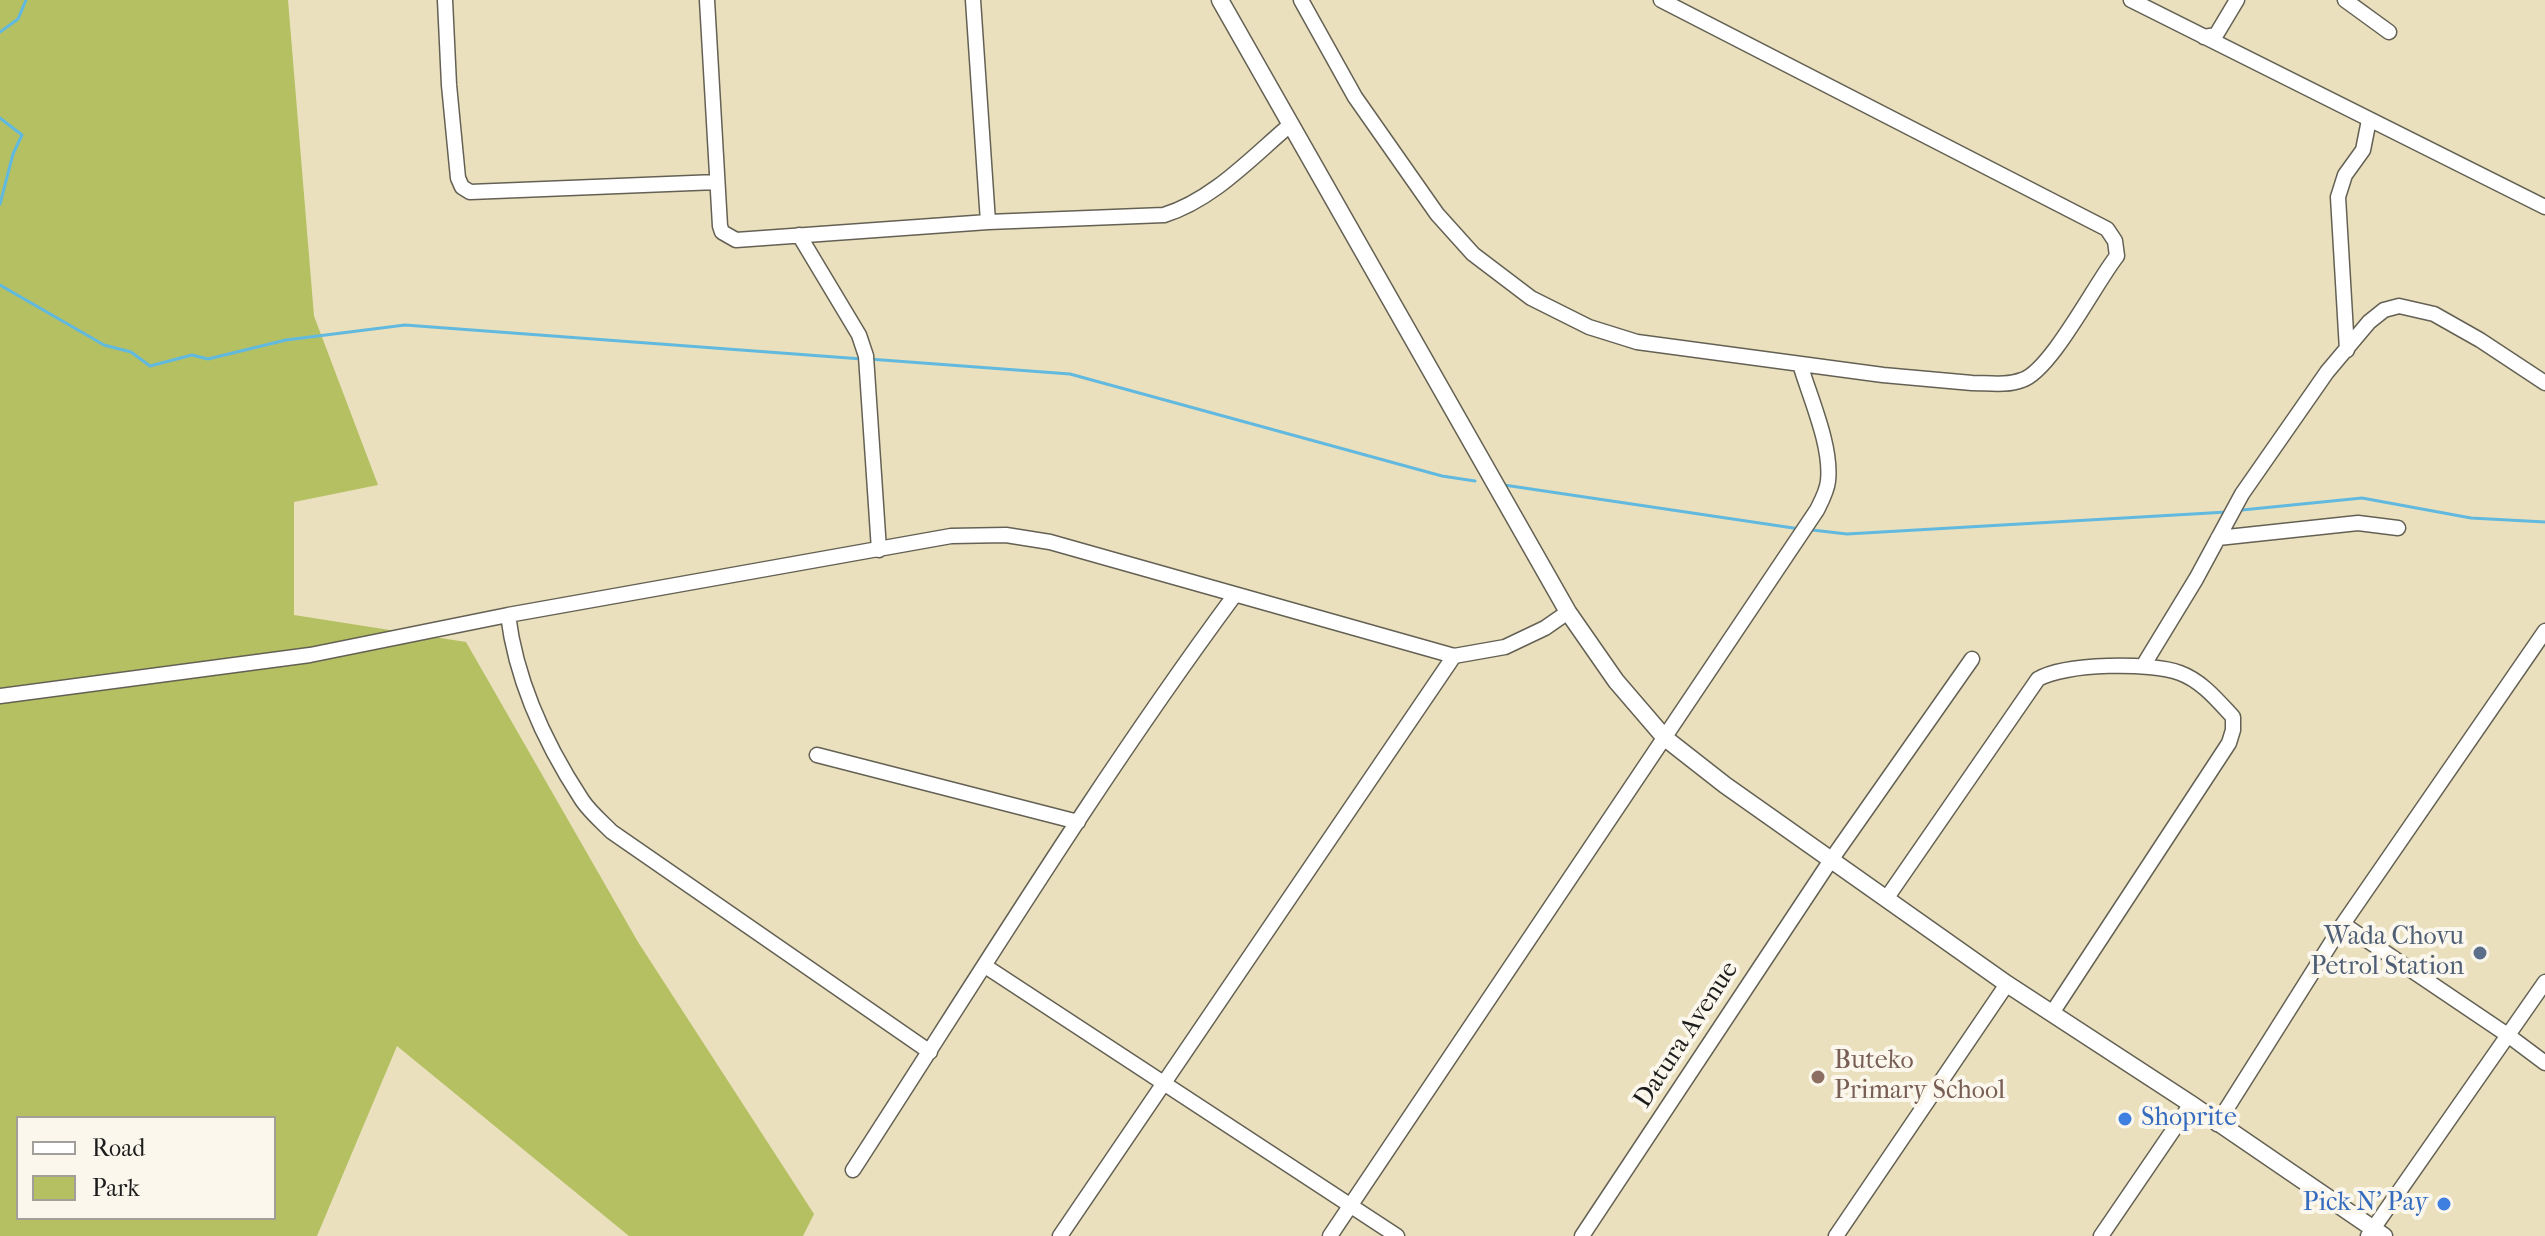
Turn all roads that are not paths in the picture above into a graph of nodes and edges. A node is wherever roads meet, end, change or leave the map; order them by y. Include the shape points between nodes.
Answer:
1 (445, 0) edge
2 (707, 0) edge
3 (973, 0) edge
4 (1220, 0) edge
5 (1301, 0) edge
6 (1661, 0) edge
7 (2131, 0) edge
8 (2237, 0) edge
9 (2345, 0) edge
10 (2389, 32) dead end
11 (2204, 37) junction
12 (2369, 120) junction
13 (1290, 125) junction
14 (717, 182) junction
15 (2545, 207) edge
16 (988, 222) junction
17 (799, 235) junction
18 (2347, 350) junction
19 (1800, 364) junction
20 (2545, 383) edge
21 (2398, 528) dead end
22 (2218, 538) junction
23 (879, 550) junction
24 (1234, 596) junction
25 (1568, 612) junction
26 (508, 615) junction
27 (2545, 631) edge
28 (1454, 656) junction
29 (1972, 659) dead end
30 (2143, 666) junction
31 (0, 696) edge
32 (1665, 738) junction
33 (817, 755) dead end
34 (1078, 822) junction
35 (1831, 860) junction
36 (1886, 899) junction
37 (2343, 924) junction
38 (985, 966) junction
39 (2545, 982) edge
40 (2007, 984) junction
41 (2052, 1013) junction
42 (2509, 1036) junction
43 (930, 1052) junction
44 (2545, 1063) edge
45 (1165, 1084) junction
46 (2191, 1104) junction
47 (2217, 1124) junction
48 (853, 1170) dead end
49 (1350, 1206) junction
50 (2375, 1234) edge
51 (1060, 1236) edge
52 (1330, 1236) edge
53 (1397, 1236) edge
54 (1582, 1236) edge
55 (1836, 1236) edge
56 (2101, 1236) edge

1 - 14 street via 462,187 470,192
2 - 14 street
3 - 16 street
4 - 13 main road
5 - 19 street via 1355,97 1437,214 1473,254 1517,288 1589,327 1637,342
6 - 19 street via 2107,229 2115,241 2117,256 2054,350 2025,380 1972,383
7 - 11 street
8 - 11 street via 2216,35
9 - 10 street
11 - 12 street
12 - 15 street
12 - 18 street via 2363,150 2345,175 2338,197
13 - 16 street via 1204,198 1182,210 1135,218
13 - 25 main road
14 - 17 street via 720,226 728,237
16 - 17 street
17 - 23 street via 859,335 866,356
18 - 20 street via 2384,310 2408,307 2445,319
18 - 22 street via 2242,494
19 - 32 street via 1825,447 1826,491
21 - 22 street via 2358,523
22 - 30 street
23 - 24 street via 951,536 1006,535 1050,542
23 - 26 street
24 - 28 street
24 - 34 street
25 - 28 street via 1505,647
25 - 32 main road via 1616,681
26 - 31 street via 310,655
26 - 43 street via 531,704 583,802 612,832
27 - 37 street
28 - 45 street
29 - 35 street, Datura Avenue
30 - 36 street via 2069,669 2038,679
30 - 41 street via 2178,672 2204,688 2233,717 2233,730
32 - 35 main road
32 - 49 street
33 - 34 street
34 - 38 street
35 - 36 main road
35 - 54 street, Datura Avenue
36 - 40 main road
37 - 42 street
37 - 47 street
38 - 43 street
38 - 45 street
39 - 42 street
40 - 41 main road
40 - 55 street
41 - 46 main road
42 - 44 street
42 - 50 street
43 - 48 street
45 - 49 street
45 - 51 street
46 - 47 main road
46 - 56 street
47 - 50 main road
49 - 52 street
49 - 53 street

